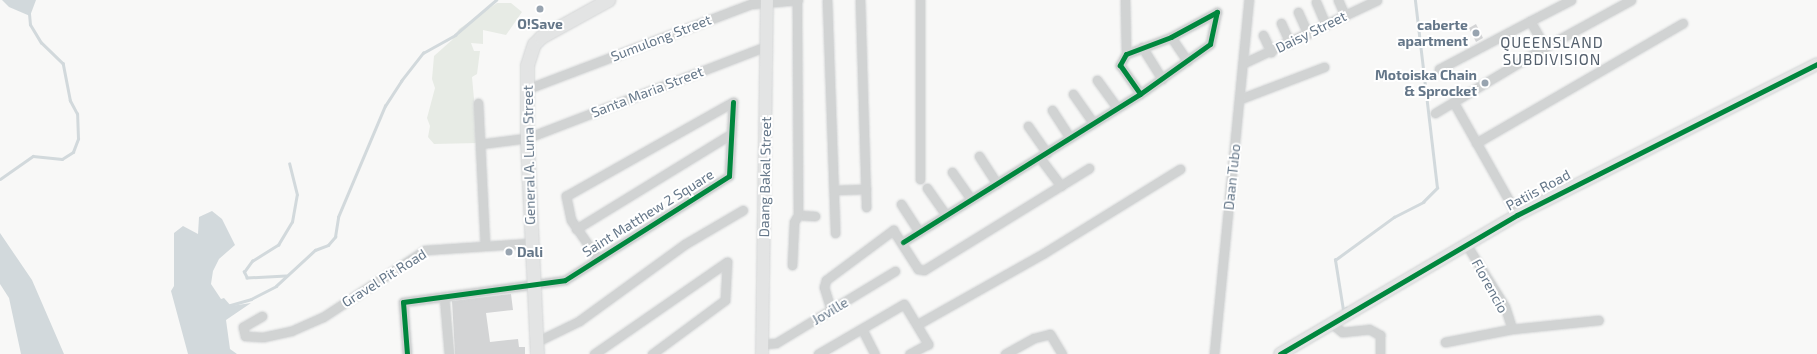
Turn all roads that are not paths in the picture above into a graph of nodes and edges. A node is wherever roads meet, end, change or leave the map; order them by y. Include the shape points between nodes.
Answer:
1 (608, 0) edge
2 (797, 0) edge
3 (827, 0) edge
4 (860, 0) edge
5 (920, 0) edge
6 (1125, 0) edge
7 (1250, 0) edge
8 (1338, 0) edge
9 (1377, 0) edge
10 (1571, 0) edge
11 (1631, 0) edge
12 (767, 1) edge
13 (1316, 2) dead end
14 (1361, 3) edge
15 (1298, 12) dead end
16 (1345, 16) junction
17 (1530, 21) junction
18 (1281, 23) dead end
19 (1683, 23) dead end
20 (1326, 25) junction
21 (1308, 34) junction
22 (1263, 35) dead end
23 (1171, 37) junction
24 (1290, 42) junction
25 (767, 46) junction
26 (1142, 47) junction
27 (1545, 47) junction
28 (1271, 52) junction
29 (1126, 54) junction
30 (1187, 61) junction
31 (1244, 63) junction
32 (1817, 64) edge
33 (1324, 67) dead end
34 (1439, 69) dead end
35 (1162, 79) junction
36 (1097, 80) dead end
37 (527, 89) junction
38 (1073, 94) dead end
39 (1140, 94) junction
40 (1240, 100) junction
41 (478, 103) dead end
42 (1454, 103) junction
43 (1117, 108) junction
44 (1052, 110) dead end
45 (1435, 113) dead end
46 (1093, 123) junction
47 (1028, 126) dead end
48 (731, 134) junction
49 (527, 138) junction
50 (1070, 138) junction
51 (1476, 143) junction
52 (480, 144) junction
53 (979, 156) dead end
54 (1043, 156) junction
55 (1089, 168) dead end
56 (1180, 169) dead end
57 (952, 172) dead end
58 (920, 179) dead end
59 (996, 184) junction
60 (1061, 186) junction
61 (927, 188) dead end
62 (866, 189) junction
63 (834, 190) junction
64 (971, 199) junction
65 (901, 204) dead end
66 (866, 207) dead end
67 (743, 210) dead end
68 (798, 215) junction
69 (946, 215) junction
70 (1517, 215) junction
71 (815, 216) dead end
72 (576, 229) junction
73 (919, 232) junction
74 (835, 233) dead end
75 (903, 242) junction
76 (531, 243) junction
77 (485, 244) junction
78 (1466, 244) junction
79 (598, 259) junction
80 (792, 265) dead end
81 (896, 271) dead end
82 (533, 284) junction
83 (444, 297) junction
84 (831, 310) junction
85 (262, 316) dead end
86 (1598, 320) dead end
87 (1331, 323) junction
88 (918, 324) junction
89 (862, 329) junction
90 (1512, 329) junction
91 (1445, 342) dead end
92 (536, 348) edge
93 (762, 349) edge
94 (407, 354) edge
95 (449, 354) edge
96 (594, 354) edge
97 (652, 354) edge
98 (818, 354) edge
99 (875, 354) edge
100 (909, 354) edge
101 (1005, 354) edge
102 (1062, 354) edge
103 (1214, 354) edge
104 (1280, 354) edge
105 (1380, 354) edge

1 - 37 main road, General A. Luna Street via 541,36 534,44 527,65
2 - 12 street, Sumulong Street
2 - 68 street
3 - 63 street
4 - 62 street
5 - 58 street
6 - 29 street
7 - 31 street, Daan Tubo
8 - 16 street
9 - 14 street, Daisy Street
10 - 17 street
11 - 27 street
12 - 25 street, Daang Bakal Street
12 - 37 street, Sumulong Street via 751,4
13 - 20 street
14 - 16 street, Daisy Street
15 - 21 street
16 - 20 street, Daisy Street
17 - 27 street
17 - 34 street
18 - 24 street
19 - 51 street
20 - 21 street, Daisy Street
21 - 24 street, Daisy Street
22 - 28 street
23 - 26 street
23 - 30 street
23 - 30 street via 1217,12 1210,44
24 - 28 street, Daisy Street
25 - 49 street, Santa Maria Street
25 - 93 street, Daang Bakal Street
26 - 29 street
26 - 35 street
27 - 42 street
28 - 31 street, Daisy Street
29 - 39 street via 1120,65
30 - 35 street
31 - 40 street, Daan Tubo
32 - 70 street, Patiis Road
33 - 40 street
35 - 39 street
36 - 43 street
37 - 49 main road, General A. Luna Street
38 - 46 street
39 - 43 street
40 - 103 street, Daan Tubo
41 - 52 street
42 - 45 street
42 - 51 street
43 - 46 street
44 - 50 street
46 - 50 street
47 - 54 street
48 - 72 street, Saint Matthew 2 Square
48 - 72 street, Saint Matthew 2 Square via 733,102 566,196
48 - 79 street, Saint Matthew 2 Square via 729,176
49 - 52 street, Santa Maria Street
49 - 76 main road, General A. Luna Street
50 - 54 street
51 - 70 street
52 - 77 street
53 - 59 street
54 - 59 street
54 - 60 street
55 - 60 street
56 - 88 street via 1044,253
57 - 64 street
59 - 64 street
60 - 75 street via 924,270 918,269
61 - 69 street
62 - 63 street
62 - 66 street
63 - 74 street
64 - 69 street
65 - 73 street
67 - 92 street via 684,244 579,321
68 - 71 street
68 - 80 street via 794,222
69 - 73 street
70 - 78 street, Patiis Road
72 - 79 street, Saint Matthew 2 Square
73 - 75 street
75 - 84 street via 893,230 828,277 824,288
76 - 77 street, Gravel Pit Road
76 - 82 main road, General A. Luna Street
77 - 85 street, Gravel Pit Road via 425,250 323,317 291,331 267,336 247,336 242,330
78 - 87 street, Patiis Road
78 - 90 street, Florencio via 1505,307
79 - 82 street, Saint Matthew 2 Square via 565,280
81 - 84 street, Joville
82 - 83 street, Saint Matthew 2 Square
82 - 92 main road, General A. Luna Street
83 - 94 street, Saint Matthew 2 Square via 403,302
83 - 95 street
84 - 93 street, Joville
86 - 90 street
87 - 104 street, Patiis Road
87 - 105 street via 1342,332 1369,329 1380,335
88 - 89 street via 904,304
88 - 100 street via 928,344
89 - 98 street
89 - 99 street
90 - 91 street
96 - 97 street via 727,262 725,300
101 - 102 street via 1034,338 1050,334

